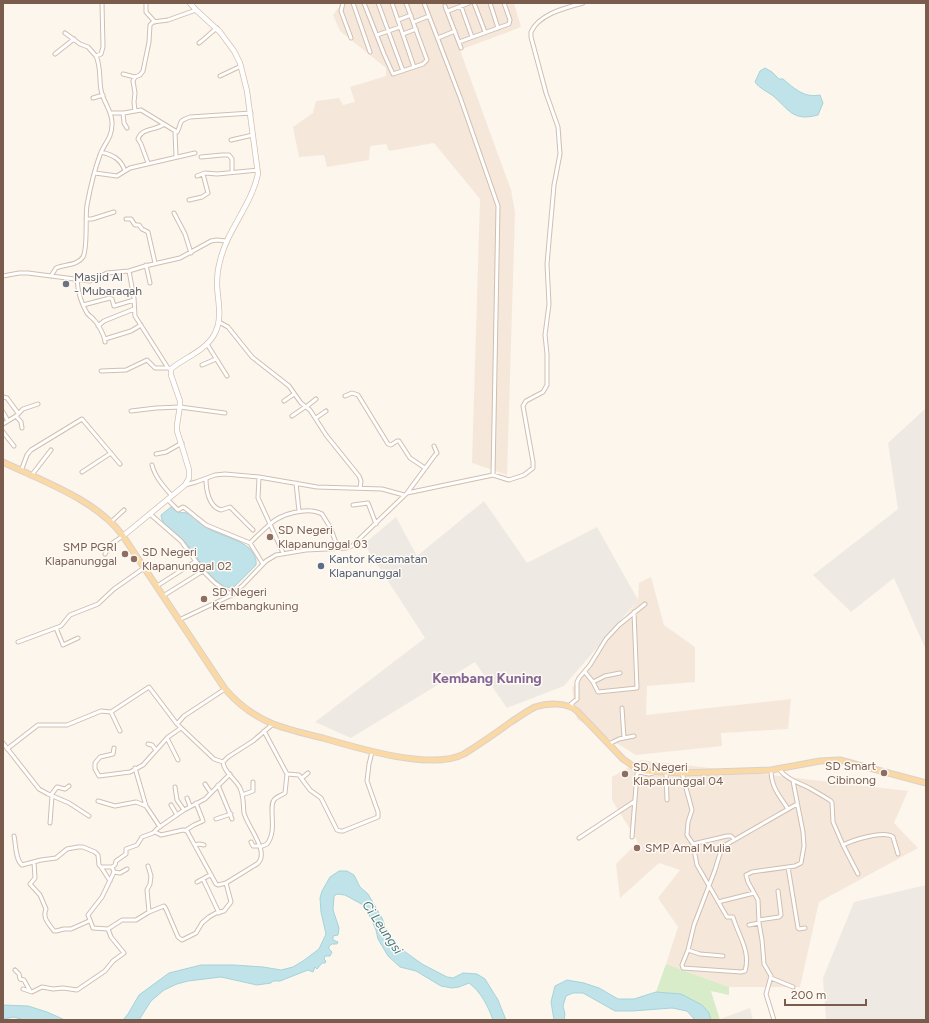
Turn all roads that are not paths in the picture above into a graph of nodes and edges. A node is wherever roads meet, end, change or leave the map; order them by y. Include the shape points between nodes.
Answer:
1 (102, 3) edge
2 (146, 3) edge
3 (190, 3) edge
4 (343, 3) edge
5 (352, 3) edge
6 (364, 3) edge
7 (378, 3) edge
8 (392, 3) edge
9 (406, 3) edge
10 (424, 3) edge
11 (469, 3) edge
12 (474, 3) edge
13 (490, 3) edge
14 (504, 3) edge
15 (582, 3) edge
16 (445, 6) dead end
17 (461, 6) junction
18 (196, 10) junction
19 (448, 11) junction
20 (411, 15) junction
21 (429, 16) junction
22 (398, 20) junction
23 (155, 22) junction
24 (414, 22) junction
25 (217, 28) junction
26 (400, 28) junction
27 (498, 28) junction
28 (416, 29) junction
29 (388, 31) junction
30 (455, 31) junction
31 (485, 32) junction
32 (65, 33) dead end
33 (403, 34) junction
34 (377, 35) junction
35 (472, 37) junction
36 (351, 38) dead end
37 (438, 38) junction
38 (74, 40) junction
39 (459, 42) junction
40 (199, 43) dead end
41 (461, 48) dead end
42 (370, 52) dead end
43 (55, 54) dead end
44 (96, 56) junction
45 (241, 66) junction
46 (414, 67) junction
47 (403, 71) junction
48 (123, 74) dead end
49 (220, 76) dead end
50 (135, 77) junction
51 (103, 95) junction
52 (93, 98) dead end
53 (135, 111) junction
54 (110, 113) junction
55 (123, 113) junction
56 (250, 113) junction
57 (164, 124) junction
58 (127, 128) dead end
59 (175, 131) junction
60 (253, 135) junction
61 (231, 140) dead end
62 (101, 152) junction
63 (195, 153) dead end
64 (176, 157) junction
65 (201, 157) dead end
66 (148, 163) junction
67 (258, 170) junction
68 (124, 171) junction
69 (232, 172) junction
70 (95, 173) junction
71 (203, 174) junction
72 (197, 176) dead end
73 (189, 200) dead end
74 (114, 212) dead end
75 (174, 214) dead end
76 (86, 219) junction
77 (126, 219) dead end
78 (226, 241) junction
79 (191, 253) junction
80 (155, 263) junction
81 (146, 265) junction
82 (129, 272) junction
83 (3, 276) edge
84 (51, 276) junction
85 (77, 280) junction
86 (150, 283) dead end
87 (134, 300) junction
88 (83, 305) junction
89 (134, 309) junction
90 (219, 322) junction
91 (141, 325) junction
92 (98, 326) junction
93 (207, 344) junction
94 (216, 359) junction
95 (202, 366) dead end
96 (169, 368) junction
97 (101, 371) dead end
98 (227, 376) dead end
99 (294, 394) junction
100 (345, 396) dead end
101 (3, 397) edge
102 (316, 399) dead end
103 (284, 401) dead end
104 (38, 404) dead end
105 (180, 407) junction
106 (306, 407) junction
107 (131, 410) dead end
108 (326, 411) dead end
109 (3, 412) edge
110 (225, 413) dead end
111 (17, 415) junction
112 (292, 416) dead end
113 (316, 418) junction
114 (8, 421) junction
115 (3, 424) edge
116 (22, 428) dead end
117 (3, 432) edge
118 (182, 443) junction
119 (14, 446) dead end
120 (434, 446) dead end
121 (51, 450) dead end
122 (111, 453) junction
123 (156, 454) dead end
124 (3, 462) edge
125 (120, 464) dead end
126 (152, 465) dead end
127 (425, 468) junction
128 (21, 471) junction
129 (82, 472) dead end
130 (493, 475) junction
131 (31, 476) junction
132 (259, 477) junction
133 (206, 479) junction
134 (296, 483) junction
135 (185, 484) junction
136 (360, 488) junction
137 (405, 494) junction
138 (170, 498) junction
139 (353, 505) dead end
140 (124, 510) dead end
141 (299, 511) junction
142 (150, 514) junction
143 (111, 522) junction
144 (270, 524) junction
145 (376, 524) junction
146 (253, 530) dead end
147 (123, 536) junction
148 (250, 543) junction
149 (338, 548) junction
150 (283, 553) junction
151 (105, 554) dead end
152 (196, 561) junction
153 (263, 564) junction
154 (144, 568) junction
155 (203, 571) junction
156 (156, 586) junction
157 (232, 594) junction
158 (163, 596) junction
159 (645, 604) dead end
160 (634, 612) junction
161 (179, 620) junction
162 (56, 628) junction
163 (78, 638) dead end
164 (18, 642) dead end
165 (584, 672) junction
166 (620, 674) dead end
167 (593, 682) junction
168 (225, 689) junction
169 (574, 708) junction
170 (622, 708) dead end
171 (111, 712) junction
172 (177, 724) junction
173 (273, 724) junction
174 (181, 728) junction
175 (120, 731) dead end
176 (264, 731) junction
177 (634, 736) dead end
178 (167, 738) junction
179 (624, 738) junction
180 (3, 743) edge
181 (148, 744) dead end
182 (609, 744) junction
183 (114, 748) dead end
184 (7, 749) junction
185 (156, 750) junction
186 (372, 752) junction
187 (178, 760) dead end
188 (224, 762) junction
189 (136, 768) junction
190 (779, 769) junction
191 (771, 770) junction
192 (656, 772) junction
193 (308, 773) dead end
194 (666, 773) junction
195 (682, 773) junction
196 (230, 774) junction
197 (287, 774) junction
198 (302, 778) junction
199 (793, 781) junction
200 (253, 782) dead end
201 (926, 783) edge
202 (206, 784) dead end
203 (218, 785) junction
204 (69, 786) dead end
205 (175, 787) dead end
206 (211, 793) junction
207 (52, 795) junction
208 (242, 795) junction
209 (187, 798) dead end
210 (667, 800) dead end
211 (98, 801) dead end
212 (635, 801) junction
213 (196, 803) junction
214 (797, 804) junction
215 (171, 805) dead end
216 (146, 806) junction
217 (190, 806) junction
218 (788, 809) junction
219 (184, 810) junction
220 (231, 814) junction
221 (177, 815) junction
222 (89, 816) dead end
223 (216, 818) dead end
224 (232, 819) dead end
225 (50, 823) dead end
226 (160, 827) junction
227 (186, 830) junction
228 (155, 832) junction
229 (14, 836) dead end
230 (632, 837) dead end
231 (579, 838) dead end
232 (734, 839) junction
233 (251, 842) dead end
234 (693, 844) junction
235 (195, 845) junction
236 (204, 845) dead end
237 (843, 845) junction
238 (260, 847) junction
239 (898, 854) dead end
240 (34, 862) junction
241 (148, 866) dead end
242 (101, 867) junction
243 (112, 867) junction
244 (788, 867) junction
245 (127, 869) dead end
246 (114, 872) junction
247 (858, 874) dead end
248 (210, 875) junction
249 (203, 879) junction
250 (110, 881) junction
251 (197, 882) dead end
252 (226, 883) junction
253 (709, 886) junction
254 (778, 891) dead end
255 (754, 893) junction
256 (718, 902) junction
257 (149, 912) junction
258 (219, 913) junction
259 (89, 921) junction
260 (759, 922) junction
261 (749, 925) dead end
262 (805, 928) dead end
263 (108, 930) junction
264 (688, 950) junction
265 (723, 956) dead end
266 (15, 970) dead end
267 (771, 978) junction
268 (793, 987) dead end
269 (23, 989) dead end
270 (30, 992) junction
271 (774, 1020) edge

1 - 44 street via 103,47 101,54
2 - 23 street via 146,12
3 - 18 street
4 - 36 street via 341,11
5 - 42 street
6 - 34 street
7 - 29 street
8 - 22 street
9 - 20 street
10 - 21 street
11 - 17 street
12 - 31 street
13 - 27 street
14 - 27 street via 510,22
15 - 130 street via 551,14 531,32 546,93 558,128 560,148 547,259 547,384 543,392 523,404 533,468 524,475 510,480
16 - 19 street
17 - 19 street
17 - 35 street
18 - 23 street
18 - 25 street
19 - 30 street
20 - 22 street
20 - 24 street
21 - 24 street
21 - 37 street
22 - 26 street
23 - 50 street via 149,26 149,42 143,71
24 - 28 street
25 - 40 street
25 - 45 street via 234,51
26 - 29 street
26 - 33 street
27 - 31 street
28 - 33 street
28 - 46 street via 427,60
29 - 34 street
29 - 47 street
30 - 37 street
30 - 39 street
31 - 35 street
32 - 38 street
33 - 46 street
34 - 47 street via 391,73
35 - 39 street
37 - 130 street via 498,206
38 - 43 street
38 - 44 street via 88,47
39 - 41 street
44 - 51 street
45 - 49 street
45 - 56 street
46 - 47 street
48 - 50 street
50 - 53 street
51 - 52 street
51 - 54 street
53 - 55 street
53 - 57 street via 144,111
54 - 55 street
54 - 62 street via 110,138
55 - 58 street
56 - 59 street via 190,117 180,122 178,130
56 - 60 street
57 - 59 street
57 - 66 street via 143,132 138,139
59 - 64 street
60 - 61 street
60 - 67 street
62 - 68 street via 112,155 121,162
62 - 70 street
63 - 64 street
64 - 66 street
65 - 69 street via 229,155 232,159
66 - 68 street
67 - 69 street
67 - 78 street via 256,183
68 - 70 street via 115,176
69 - 71 street
70 - 76 street
71 - 72 street
71 - 73 street via 208,192 202,197
74 - 76 street
75 - 79 street via 185,234
76 - 84 street via 84,255 77,263 56,268
77 - 80 street via 131,219 135,225 148,232
78 - 79 street via 211,241
78 - 90 street via 218,270
79 - 80 street via 174,260
80 - 81 street
81 - 82 street
81 - 86 street
82 - 85 street via 107,273 90,281
82 - 87 street
83 - 84 street via 18,273
84 - 85 street
85 - 88 street
87 - 88 street via 114,306 111,297
87 - 89 street
88 - 92 street
89 - 91 street
89 - 92 street
90 - 93 street via 214,336
90 - 99 street via 224,323 252,357 287,384
91 - 92 street via 105,341
91 - 96 street
93 - 94 street
93 - 96 street
94 - 95 street
94 - 98 street
96 - 97 street via 155,368 147,360 126,370
96 - 105 street via 179,395
99 - 103 street
99 - 106 street
100 - 127 street via 353,393 358,395 387,442 392,445 399,441 410,458
101 - 111 street via 8,400
102 - 106 street
104 - 111 street via 23,409
105 - 107 street
105 - 110 street
105 - 118 street via 177,425
106 - 112 street
106 - 113 street
108 - 113 street
109 - 114 street
111 - 114 street
111 - 116 street
113 - 136 street via 360,479
114 - 115 street
117 - 119 street
118 - 123 street via 166,452
118 - 135 street via 188,470
120 - 127 street via 437,452
121 - 131 street
122 - 125 street
122 - 128 street via 82,419 31,450
122 - 129 street
124 - 128 main road
126 - 138 street
127 - 137 street
128 - 131 main road
130 - 137 street
131 - 143 main road via 92,507
132 - 133 street via 225,474
132 - 134 street
132 - 144 street via 258,498
133 - 135 street
133 - 146 street via 208,493 217,508 221,510 230,507
134 - 136 street via 317,487
134 - 141 street
135 - 138 street
136 - 137 street
137 - 145 street
138 - 142 street
138 - 148 street via 178,510 183,507 206,525
139 - 145 street via 368,503
140 - 143 street
141 - 144 street via 280,517
141 - 149 street via 322,514
142 - 147 street
142 - 152 street via 181,541
143 - 147 main road
144 - 148 street
144 - 150 street
145 - 149 street via 352,546
147 - 151 street via 111,544
147 - 154 main road
148 - 153 street
149 - 150 street
150 - 153 street via 271,557
152 - 155 street
152 - 156 street
153 - 157 street
154 - 156 main road
154 - 162 street via 98,604 70,615
155 - 157 street
155 - 158 street
156 - 158 main road
157 - 161 street
158 - 161 main road
159 - 160 street
160 - 165 street via 609,635
160 - 167 street via 637,688 598,692
161 - 168 main road
162 - 163 street via 63,646
162 - 164 street
165 - 167 street
165 - 169 street via 578,680 578,699 571,704
166 - 167 street via 605,676
168 - 172 street via 184,716
168 - 173 main road via 246,710
169 - 182 main road
169 - 186 main road via 553,704 536,707 455,758 428,760
170 - 179 street
171 - 172 street via 149,687
171 - 175 street
171 - 184 street via 99,712 67,725 38,725
172 - 174 street
173 - 176 street
173 - 186 main road
174 - 178 street
174 - 188 street via 214,759
176 - 188 street
176 - 197 street
177 - 179 street
178 - 185 street
178 - 187 street
179 - 182 street
180 - 184 street
181 - 185 street
182 - 192 main road via 633,766
183 - 189 street via 113,754 100,757 95,763 99,776 130,772
184 - 207 street via 39,789
185 - 189 street via 143,765
186 - 198 street via 367,781 378,817 343,831 337,830 322,799 310,790
188 - 196 street via 225,769
189 - 216 street
190 - 191 main road
190 - 199 street
190 - 201 main road via 840,760
191 - 195 main road
191 - 218 street via 774,787
192 - 194 main road
192 - 212 street via 637,774
193 - 198 street
194 - 195 main road
194 - 210 street
195 - 234 street via 692,810 687,835
196 - 203 street
196 - 208 street via 240,787
197 - 198 street via 297,774
197 - 238 street via 285,793 275,798 273,803 271,837 267,844
199 - 214 street
199 - 237 street via 831,801 833,822
200 - 208 street via 253,791
202 - 206 street
203 - 206 street
203 - 220 street
204 - 207 street via 65,789 57,788
205 - 219 street via 177,800
206 - 213 street
207 - 222 street
207 - 225 street
208 - 238 street via 245,814
209 - 217 street
211 - 216 street via 115,806 136,802
212 - 230 street
212 - 231 street
213 - 217 street
213 - 227 street via 203,821
214 - 218 street
214 - 244 street via 803,832 803,856 801,863
215 - 221 street
216 - 226 street
217 - 219 street
218 - 232 street
219 - 221 street
220 - 223 street
220 - 224 street
221 - 226 street
226 - 228 street
227 - 228 street via 160,835
227 - 235 street
228 - 243 street via 144,837 137,845 126,849 126,854
229 - 240 street via 20,863 24,865
232 - 234 street via 727,836
232 - 253 street via 722,847
233 - 238 street via 253,846
234 - 253 street via 696,861
235 - 236 street
235 - 248 street
237 - 239 street via 850,841 886,834 892,837
237 - 247 street
238 - 252 street via 260,862
240 - 242 street via 56,858 71,848 83,847 97,853
240 - 259 street via 34,878 30,884 40,895 46,909 44,916 54,931 71,929
241 - 257 street via 151,876 146,890
242 - 243 street
242 - 250 street
243 - 246 street
244 - 255 street via 747,874
244 - 262 street via 798,928
245 - 246 street via 120,873
246 - 250 street
248 - 249 street
248 - 252 street via 217,885
249 - 251 street
249 - 258 street
250 - 259 street via 102,897 88,914
252 - 258 street via 231,902
253 - 256 street
253 - 264 street via 694,925
254 - 260 street via 781,915
255 - 256 street
255 - 260 street via 758,900
256 - 264 street via 727,917 733,917 744,942 745,971 683,968
257 - 258 street via 161,906 165,908 181,940 194,934 202,922
257 - 263 street via 136,920 122,920
259 - 263 street via 94,929
260 - 261 street
260 - 267 street via 764,964
263 - 270 street via 124,953 105,971 77,990 42,987
264 - 265 street
266 - 270 street
267 - 268 street
267 - 271 street via 766,994
269 - 270 street

